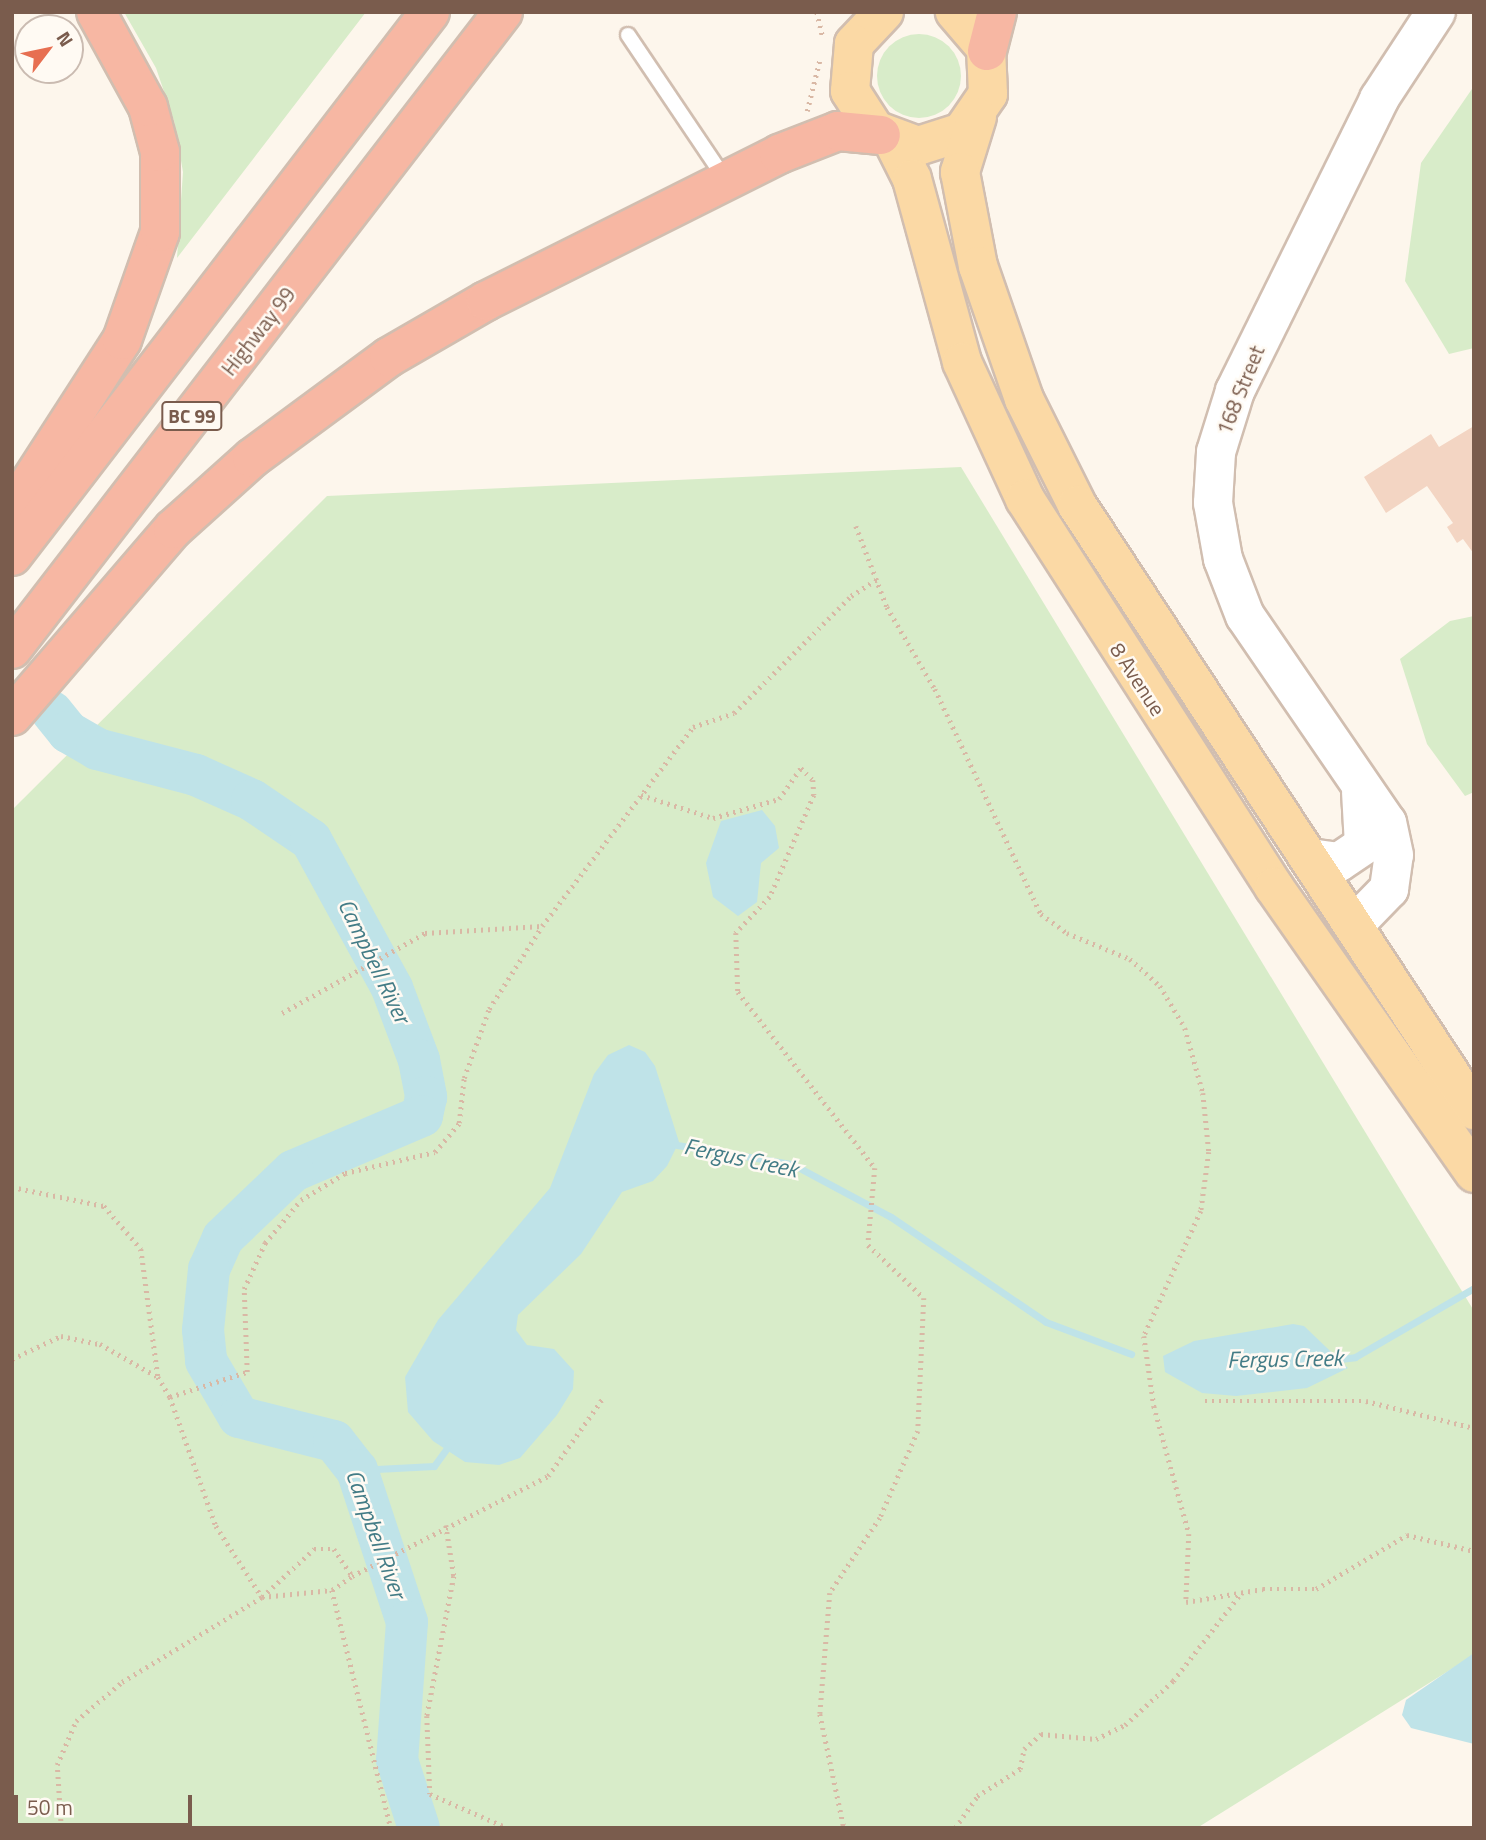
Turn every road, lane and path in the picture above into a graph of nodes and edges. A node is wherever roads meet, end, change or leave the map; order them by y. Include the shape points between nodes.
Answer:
1 (96, 12) edge
2 (430, 12) edge
3 (503, 12) edge
4 (817, 12) edge
5 (843, 12) edge
6 (884, 12) edge
7 (955, 12) edge
8 (997, 12) edge
9 (1436, 12) edge
10 (628, 35) dead end
11 (987, 51) junction
12 (850, 57) junction
13 (808, 116) dead end
14 (977, 117) junction
15 (887, 138) junction
16 (726, 180) junction
17 (12, 510) edge
18 (856, 526) dead end
19 (12, 556) edge
20 (1063, 562) junction
21 (876, 580) junction
22 (12, 649) edge
23 (12, 716) edge
24 (1356, 772) junction
25 (641, 795) junction
26 (1310, 858) junction
27 (1355, 924) junction
28 (542, 926) junction
29 (282, 1013) dead end
30 (1474, 1110) edge
31 (1474, 1173) edge
32 (12, 1187) edge
33 (12, 1359) edge
34 (158, 1377) junction
35 (171, 1396) junction
36 (603, 1398) dead end
37 (1205, 1401) dead end
38 (1474, 1428) edge
39 (446, 1526) junction
40 (1474, 1551) edge
41 (353, 1575) junction
42 (332, 1590) junction
43 (1239, 1595) junction
44 (262, 1597) junction
45 (61, 1828) edge
46 (391, 1828) edge
47 (508, 1828) edge
48 (844, 1828) edge
49 (955, 1828) edge

1 - 17 highway via 148,107 160,152 160,232 122,340
2 - 19 highway, BC 99
3 - 22 highway, Highway 99 / BC 99
4 - 13 path via 824,48 808,89
5 - 12 main road
6 - 12 main road via 862,31
7 - 11 main road
8 - 11 highway
9 - 24 main road, 168 Street via 1379,99 1235,391 1216,452 1215,514 1245,616
10 - 16 lane
11 - 14 main road via 990,86
12 - 15 main road, 8 Avenue via 852,98
14 - 15 main road via 941,142
14 - 26 main road via 961,154 961,180 978,266 1024,399 1077,505
15 - 16 highway via 828,134
15 - 20 main road, 8 Avenue via 912,179 969,380 1017,483
16 - 23 highway via 438,328 295,424 156,546
18 - 21 path
20 - 27 main road via 1106,592 1291,880 1325,912
20 - 31 main road, 8 Avenue via 1274,887
21 - 25 path via 851,596 734,713 693,727
21 - 43 path via 1041,914 1067,933 1130,959 1160,986 1185,1028 1203,1093 1209,1152 1201,1212 1144,1336 1154,1406 1189,1534 1185,1602
24 - 26 main road, 168 Street via 1367,818 1364,845 1339,862
24 - 27 main road, 168 Street via 1387,823 1394,855 1389,889
25 - 28 path
25 - 48 path via 713,818 779,799 801,768 813,780 814,795 770,897 737,933 738,992 875,1168 868,1245 924,1298 918,1431 880,1518 830,1593 820,1714
26 - 27 main road
27 - 30 main road
28 - 29 path via 425,933
28 - 35 path via 489,1009 464,1078 459,1123 435,1152 345,1173 301,1200 265,1243 244,1289 247,1372
32 - 34 path via 104,1206 141,1249
33 - 34 path via 61,1336 100,1344
34 - 35 path
35 - 44 path via 216,1526
36 - 39 path via 548,1476
37 - 38 path via 1366,1401
39 - 41 path
39 - 47 path via 454,1576 427,1716 430,1794
40 - 43 path via 1407,1535 1316,1589
41 - 42 path
41 - 44 path via 334,1549 314,1549
42 - 44 path
42 - 46 path
43 - 49 path via 1181,1672 1125,1725 1096,1739 1041,1734 1024,1749 1020,1769 977,1796
44 - 45 path via 122,1682 76,1721 57,1765

